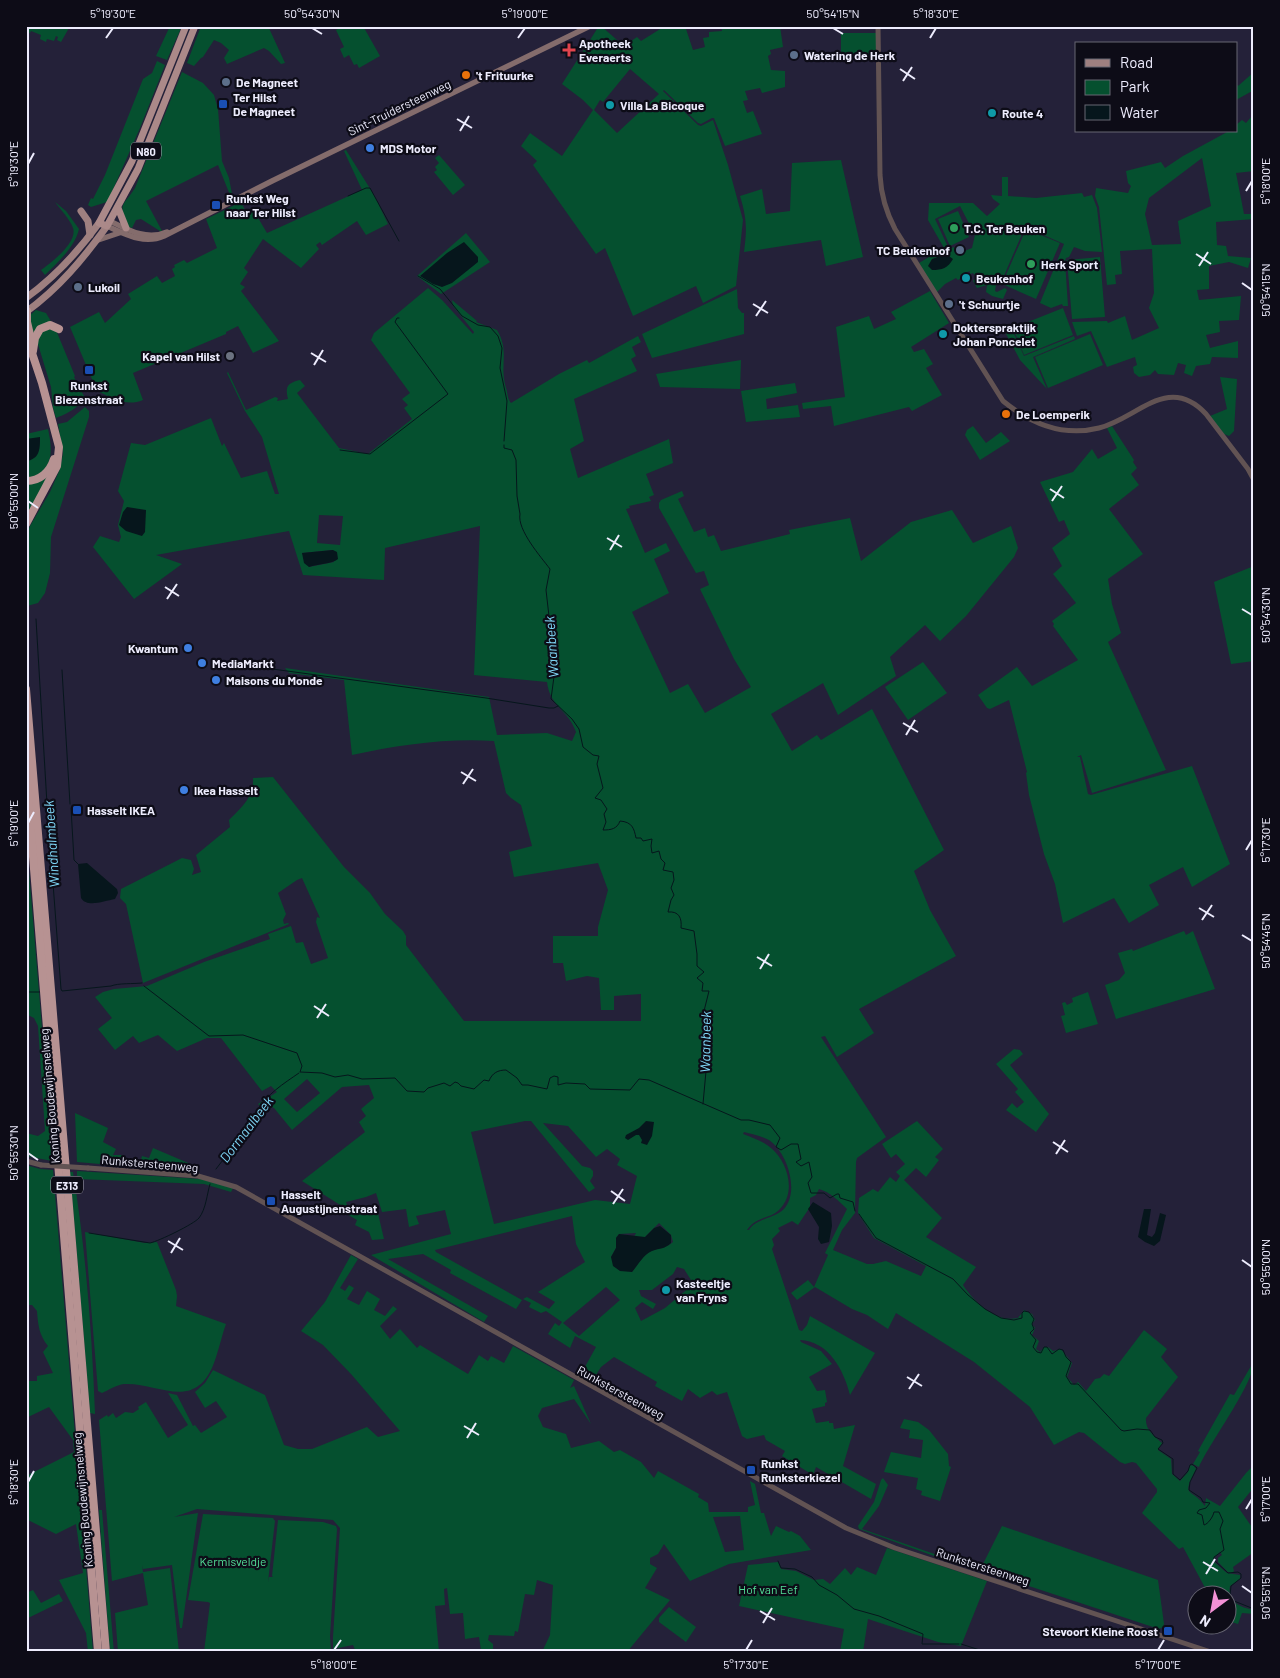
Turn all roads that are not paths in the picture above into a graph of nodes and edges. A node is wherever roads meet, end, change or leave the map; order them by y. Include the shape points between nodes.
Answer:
1 (186, 26) edge
2 (195, 26) edge
3 (590, 26) edge
4 (878, 26) edge
5 (118, 208) junction
6 (81, 211) dead end
7 (101, 220) junction
8 (109, 224) junction
9 (124, 230) junction
10 (90, 235) junction
11 (98, 240) junction
12 (26, 298) edge
13 (27, 312) edge
14 (59, 329) dead end
15 (26, 335) edge
16 (26, 347) edge
17 (33, 353) junction
18 (52, 423) junction
19 (1254, 480) edge
20 (26, 481) edge
21 (26, 524) edge
22 (26, 689) edge
23 (26, 770) edge
24 (26, 1161) edge
25 (98, 1652) edge
26 (106, 1652) edge
27 (1211, 1652) edge

1 - 7 highway, N80 via 132,162
2 - 5 highway, N80 via 138,169
3 - 9 main road, Sint-Truidersteenweg via 162,233 149,236
4 - 19 street via 880,187 888,214 1003,401 1041,425 1053,429 1084,430 1110,424 1154,400 1183,399 1200,408
5 - 8 highway, N80
5 - 9 highway
6 - 10 main road via 88,221
7 - 8 highway, Sint-Truidersteenweg
7 - 10 main road, N80
8 - 9 main road, Sint-Truidersteenweg
8 - 11 main road, N80
9 - 11 main road
10 - 12 main road, N80 via 63,267
11 - 13 main road, N80 via 57,288
13 - 17 highway
14 - 17 highway via 50,325 40,329
15 - 17 highway
16 - 18 highway
17 - 18 highway
18 - 20 highway via 53,463 44,475
18 - 21 highway via 59,446 56,466
22 - 26 highway, Koning Boudewijnsnelweg / E313
23 - 25 highway, Koning Boudewijnsnelweg / E313
24 - 27 street, Runkstersteenweg, bridge via 41,1165 198,1176 236,1187 846,1528 895,1548

